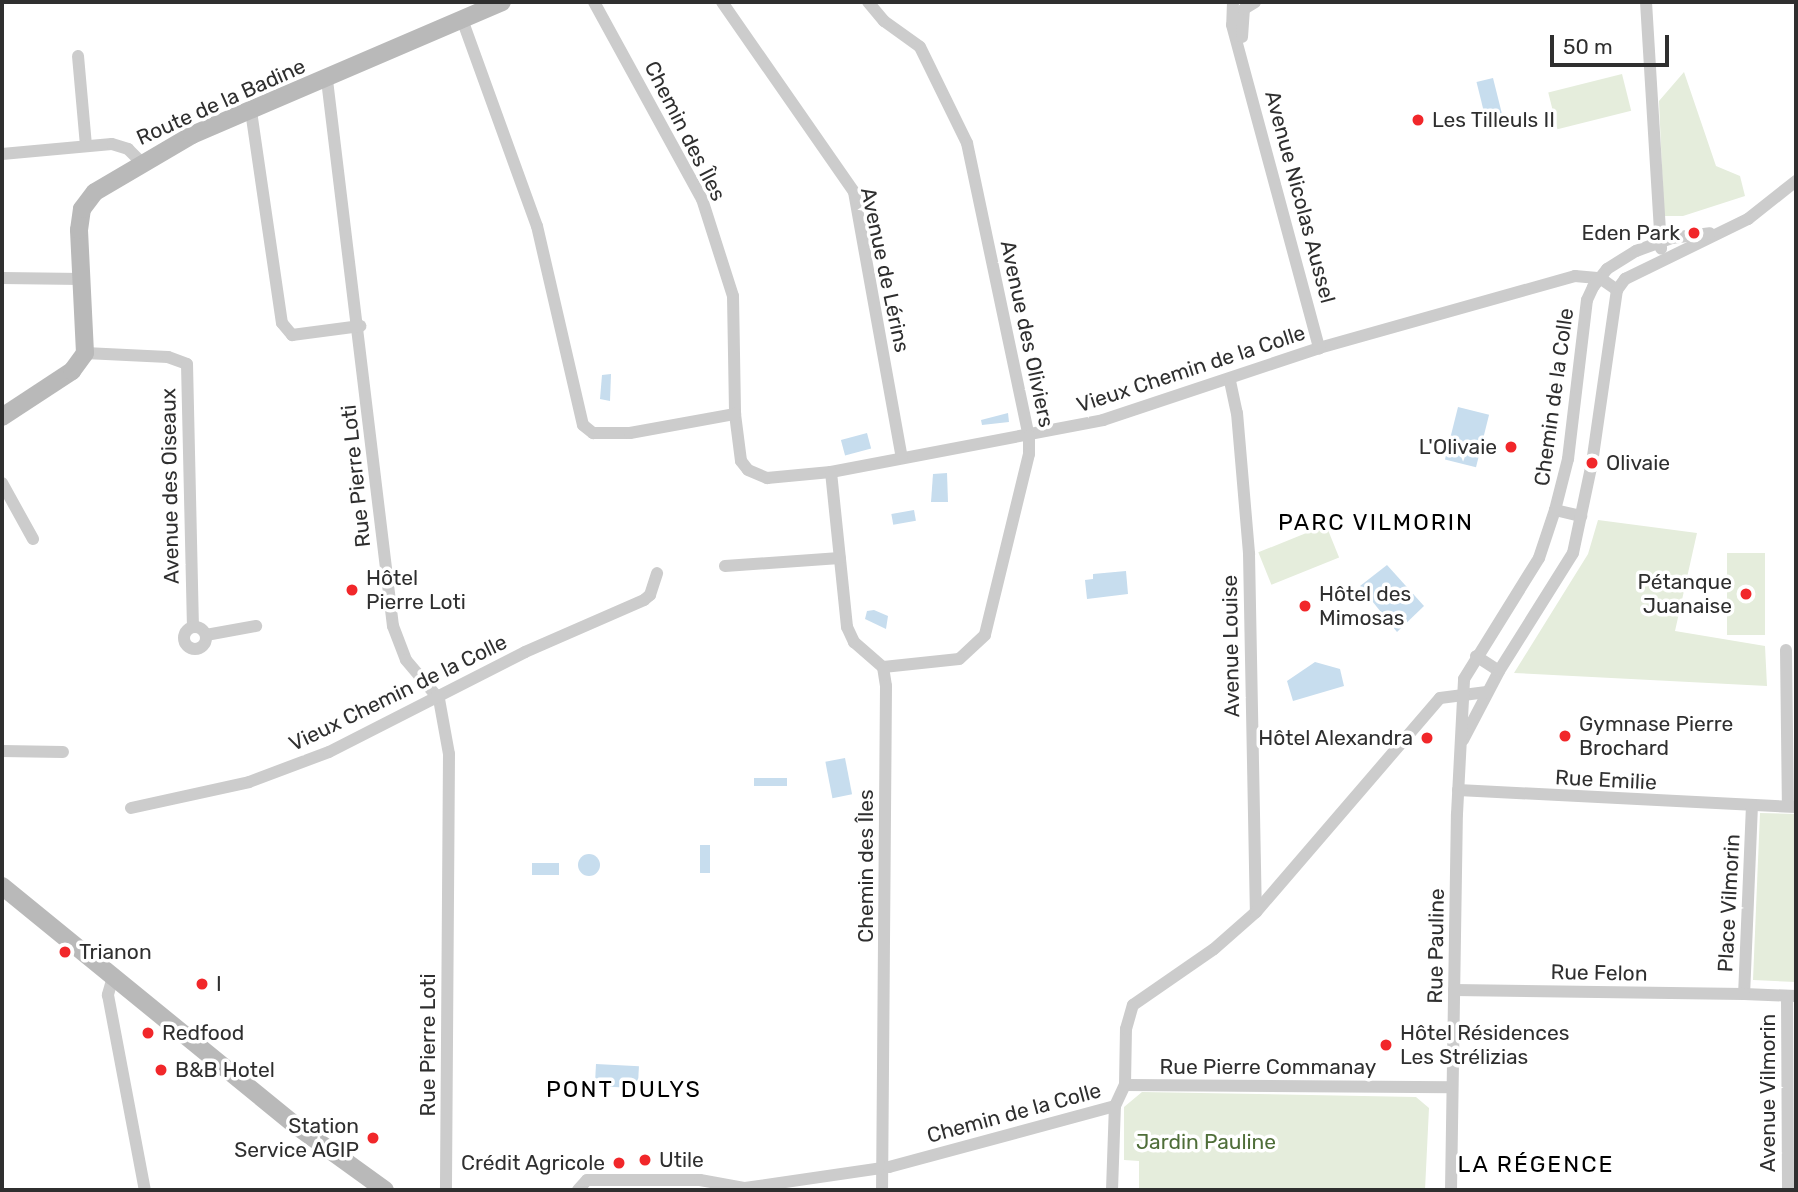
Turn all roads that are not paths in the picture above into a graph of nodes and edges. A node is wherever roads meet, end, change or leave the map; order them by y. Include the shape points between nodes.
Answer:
1 (502, 2) edge
2 (594, 2) edge
3 (722, 2) edge
4 (868, 2) edge
5 (1233, 2) edge
6 (1255, 2) edge
7 (1646, 2) edge
8 (463, 22) junction
9 (1244, 55) junction
10 (78, 56) dead end
11 (327, 80) junction
12 (251, 110) junction
13 (86, 145) junction
14 (2, 154) edge
15 (141, 162) junction
16 (1796, 181) edge
17 (1710, 233) junction
18 (1658, 242) junction
19 (1665, 258) junction
20 (2, 278) edge
21 (1600, 278) junction
22 (82, 279) junction
23 (1617, 290) junction
24 (360, 326) junction
25 (1319, 348) junction
26 (85, 353) junction
27 (1230, 381) junction
28 (735, 414) junction
29 (2, 417) edge
30 (1029, 436) junction
31 (902, 458) junction
32 (831, 472) junction
33 (767, 478) joint
34 (2, 483) edge
35 (1555, 510) junction
36 (1581, 516) junction
37 (33, 539) dead end
38 (841, 558) junction
39 (725, 565) dead end
40 (657, 573) dead end
41 (256, 626) dead end
42 (193, 627) junction
43 (206, 635) junction
44 (1786, 650) dead end
45 (1476, 656) junction
46 (883, 667) junction
47 (1499, 671) junction
48 (1487, 692) junction
49 (1462, 693) junction
50 (439, 699) junction
51 (1462, 744) junction
52 (2, 751) edge
53 (63, 752) dead end
54 (1458, 790) junction
55 (1752, 804) junction
56 (1792, 806) edge
57 (131, 808) dead end
58 (2, 886) edge
59 (1256, 912) junction
60 (113, 977) junction
61 (1454, 990) junction
62 (1744, 995) junction
63 (1792, 996) edge
64 (1125, 1085) junction
65 (1452, 1087) junction
66 (1115, 1106) junction
67 (882, 1167) junction
68 (145, 1190) edge
69 (385, 1190) edge
70 (446, 1190) edge
71 (578, 1190) edge
72 (882, 1190) edge
73 (1112, 1190) edge
74 (1451, 1190) edge
75 (1788, 1190) edge

1 - 8 street, Route de la Badine
2 - 28 street, Chemin des Îles via 702,199 733,296
3 - 31 street, Avenue de Lérins via 854,191
4 - 30 street, Avenue des Oliviers via 884,21 920,47 967,143
5 - 9 street, Avenue Nicolas Aussel via 1233,25
6 - 9 street, Avenue Nicolas Aussel via 1244,9 1241,23
7 - 18 street
8 - 11 street, Route de la Badine
8 - 28 street via 537,226 583,425 593,433 630,433
9 - 25 street, Avenue Nicolas Aussel
10 - 13 street
11 - 12 street, Route de la Badine
11 - 24 street, Rue Pierre Loti
12 - 15 street, Route de la Badine
12 - 24 street via 282,323 292,335
13 - 14 street
13 - 15 street via 112,144 128,149
15 - 22 street, Route de la Badine via 95,191 82,209
16 - 17 street, Chemin de la Colle via 1748,219
17 - 18 street, Chemin de la Colle
17 - 19 street, Chemin de la Colle
18 - 19 street
18 - 21 street, Chemin de la Colle via 1618,261
19 - 23 street, Chemin de la Colle via 1625,279
20 - 22 street
21 - 23 street
21 - 25 street, Vieux Chemin de la Colle via 1575,276
21 - 35 street, Chemin de la Colle via 1587,300 1568,459
22 - 26 street, Route de la Badine
23 - 36 street
24 - 50 street, Rue Pierre Loti via 398,646
25 - 27 street, Vieux Chemin de la Colle
26 - 29 street via 72,371
26 - 42 street, Avenue des Oiseaux via 168,357 187,364
27 - 30 street, Vieux Chemin de la Colle via 1103,420
27 - 59 street, Avenue Louise via 1249,554
28 - 33 street, Chemin des Îles via 741,461 748,470
30 - 31 street, Vieux Chemin de la Colle
30 - 46 street, Avenue des Oliviers via 1029,454 985,635 959,659
31 - 32 street, Vieux Chemin de la Colle
32 - 33 street, Vieux Chemin de la Colle
32 - 38 street
34 - 37 street
35 - 36 street, Chemin de la Colle
35 - 45 street, Chemin de la Colle via 1539,558
36 - 47 street via 1573,554
38 - 39 street
38 - 46 street via 847,627 854,642
40 - 50 street, Vieux Chemin de la Colle via 650,595 643,600 525,652
41 - 43 street
42 - 43 street
42 - 43 street via 184,635 188,646 202,647
44 - 56 street
45 - 47 street
45 - 49 street, Chemin de la Colle
46 - 67 street, Chemin des Îles
47 - 48 street
48 - 49 street, Chemin de la Colle
48 - 51 street, Rue Pauline
49 - 51 street, Rue Pauline
49 - 59 street, Chemin de la Colle via 1440,698
50 - 57 street, Vieux Chemin de la Colle via 329,752 256,780
50 - 70 street, Rue Pierre Loti via 449,754
51 - 54 street, Rue Pauline
52 - 53 street
54 - 55 street, Rue Emilie
54 - 61 street, Rue Pauline
55 - 56 street, Place Vilmorin
55 - 62 street, Place Vilmorin
58 - 60 street
59 - 64 street, Chemin de la Colle via 1214,949 1133,1005 1126,1029
60 - 68 street via 108,995
60 - 69 street via 354,1171
61 - 62 street, Rue Felon
61 - 65 street, Rue Pauline
62 - 63 street, Place Vilmorin
63 - 75 street, Avenue Vilmorin
64 - 65 street, Rue Pierre Commanay
64 - 66 street, Chemin de la Colle
65 - 74 street, Rue Pauline
66 - 67 street, Chemin de la Colle
66 - 73 street
67 - 71 street, Chemin de la Colle via 745,1188 701,1180 587,1181
67 - 72 street, Chemin des Îles

